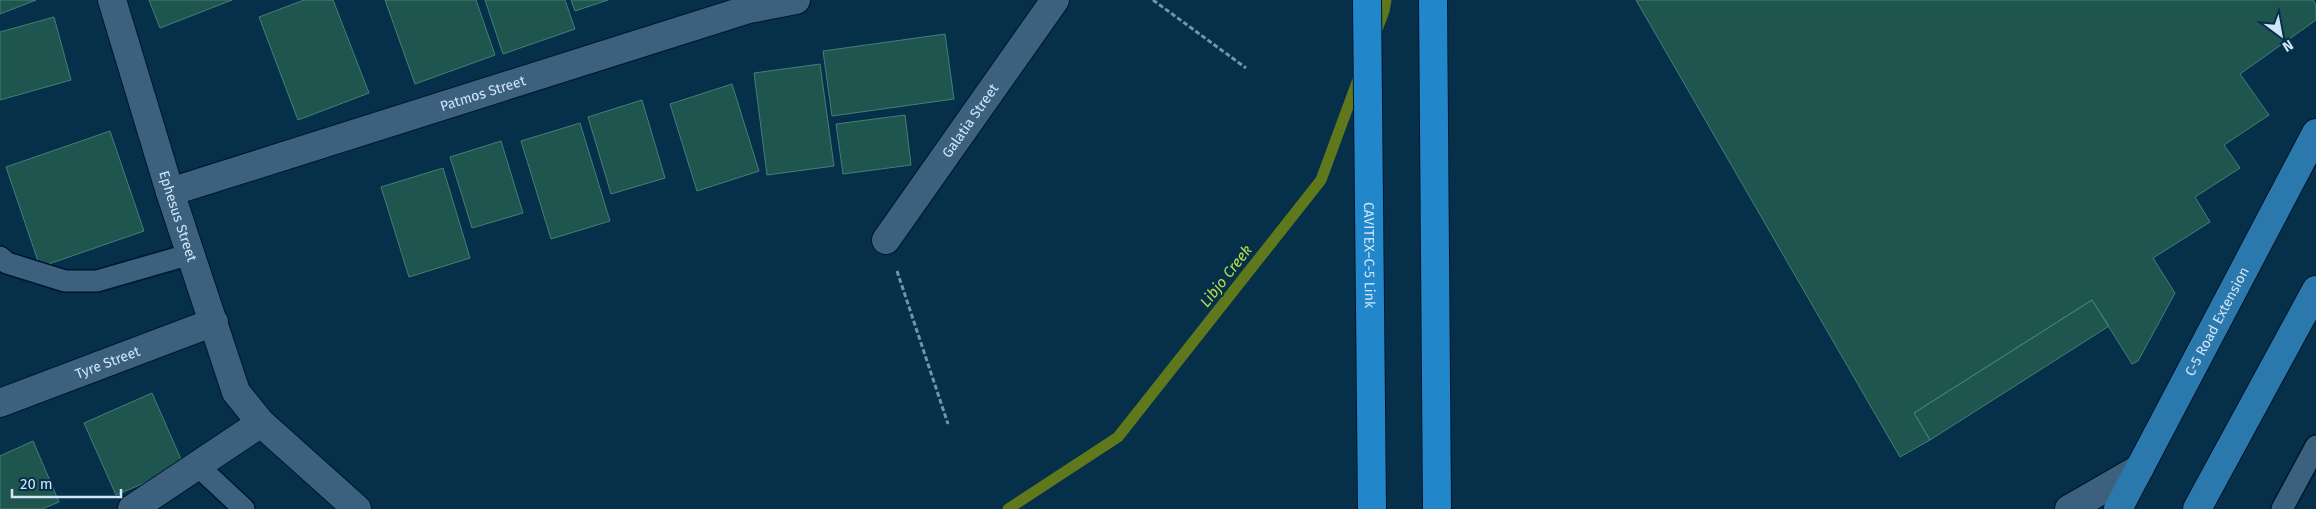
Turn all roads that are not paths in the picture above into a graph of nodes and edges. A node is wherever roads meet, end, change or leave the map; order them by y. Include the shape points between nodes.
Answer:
1 (112, 0) edge
2 (796, 0) edge
3 (1055, 0) edge
4 (1367, 0) edge
5 (1433, 0) edge
6 (2316, 133) edge
7 (170, 192) junction
8 (886, 240) road end
9 (191, 254) junction
10 (0, 257) edge
11 (2316, 290) edge
12 (214, 322) junction
13 (0, 403) edge
14 (261, 423) junction
15 (2316, 446) edge
16 (198, 466) junction
17 (2140, 468) junction
18 (132, 509) edge
19 (244, 509) edge
20 (358, 509) edge
21 (1372, 509) edge
22 (1437, 509) edge
23 (2069, 509) edge
24 (2118, 509) edge
25 (2197, 509) edge
26 (2282, 509) edge

1 - 7 street, Ephesus Street
2 - 7 street, Patmos Street via 749,9
3 - 8 street, Galatia Street
4 - 21 highway, CAVITEX–C-5 Link
5 - 22 highway
6 - 17 main road, C-5 Road Extension
7 - 9 street, Ephesus Street
9 - 10 lane via 97,281 65,281 7,263
9 - 12 street, Ephesus Street
11 - 25 main road
12 - 13 street, Tyre Street
12 - 14 street, Ephesus Street via 236,392
14 - 16 street
14 - 20 street, Ephesus Street
15 - 26 lane
16 - 18 street
16 - 19 lane
17 - 23 street
17 - 24 main road, C-5 Road Extension

